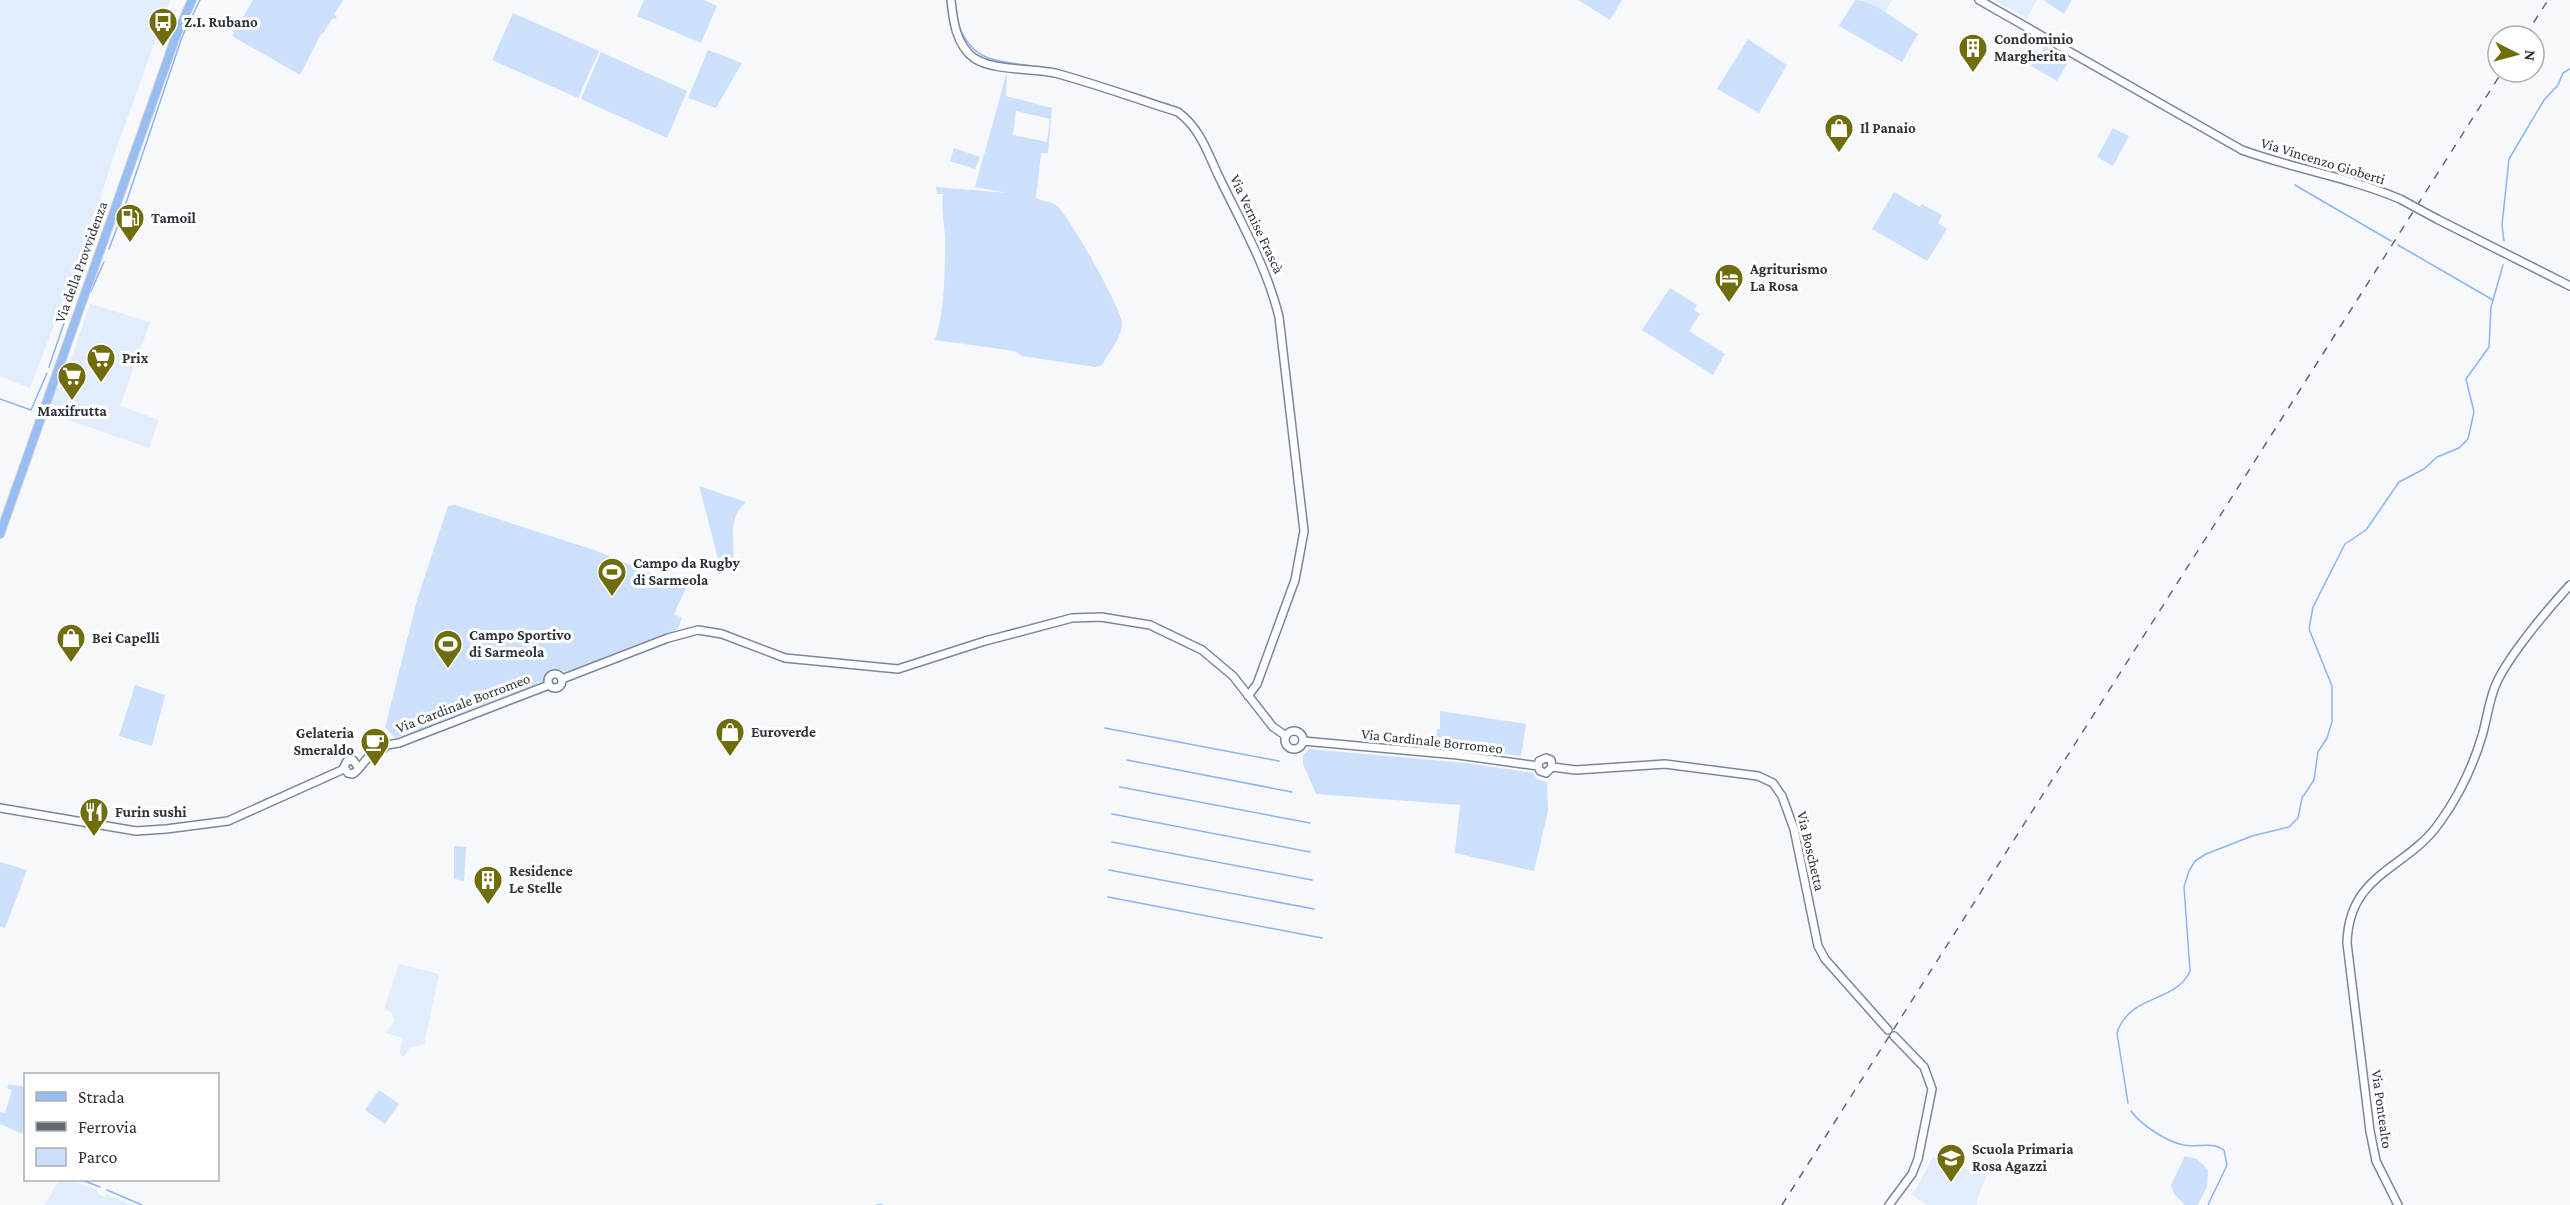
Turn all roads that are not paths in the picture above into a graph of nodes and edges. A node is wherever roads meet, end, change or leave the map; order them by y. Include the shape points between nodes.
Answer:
1 (192, 0) edge
2 (951, 0) edge
3 (1979, 0) edge
4 (2570, 286) edge
5 (0, 534) edge
6 (2570, 585) edge
7 (1248, 696) junction
8 (1286, 736) junction
9 (1303, 741) junction
10 (373, 743) junction
11 (387, 745) junction
12 (378, 751) junction
13 (352, 760) junction
14 (1538, 766) junction
15 (358, 767) junction
16 (1552, 767) junction
17 (344, 769) junction
18 (0, 808) edge
19 (1889, 1205) edge
20 (2398, 1205) edge

1 - 5 main road, Via della Provvidenza via 168,57
2 - 7 street, Via Vernise Frascà via 955,28 974,58 1054,73 1178,112 1189,120 1205,143 1258,253 1279,317 1304,531 1295,580 1257,684
3 - 4 street, Via Vincenzo Gioberti, bridge via 2242,150 2350,180 2400,199
6 - 20 street, Via Pontealto via 2505,667 2474,760 2442,820 2430,835 2373,880 2354,904 2347,943 2373,1151
7 - 8 street, Via Cardinale Borromeo via 1273,727
7 - 11 street, Via Cardinale Borromeo via 1228,672 1188,641 1150,625 1101,617 1072,618 959,647 898,669 785,658 722,634 698,630 562,679 551,676 549,685
8 - 9 street, Via Cardinale Borromeo via 1297,731
8 - 9 street, Via Cardinale Borromeo via 1286,744 1292,748
9 - 14 street, Via Cardinale Borromeo
10 - 11 street, Via Cardinale Borromeo via 381,737
10 - 12 street
10 - 13 street via 364,755
11 - 12 street, Via Cardinale Borromeo
12 - 15 street, Via Cardinale Borromeo
13 - 15 street
13 - 17 street via 345,763
14 - 16 street, Via Cardinale Borromeo via 1546,772
14 - 16 street via 1546,758 1551,760
15 - 17 street via 353,774
16 - 19 street, Via Boschetta via 1576,770 1665,764 1758,777 1773,783 1788,808 1794,829 1818,946 1825,959 1924,1067 1932,1089 1918,1159
17 - 18 street via 228,821 166,829 136,831

